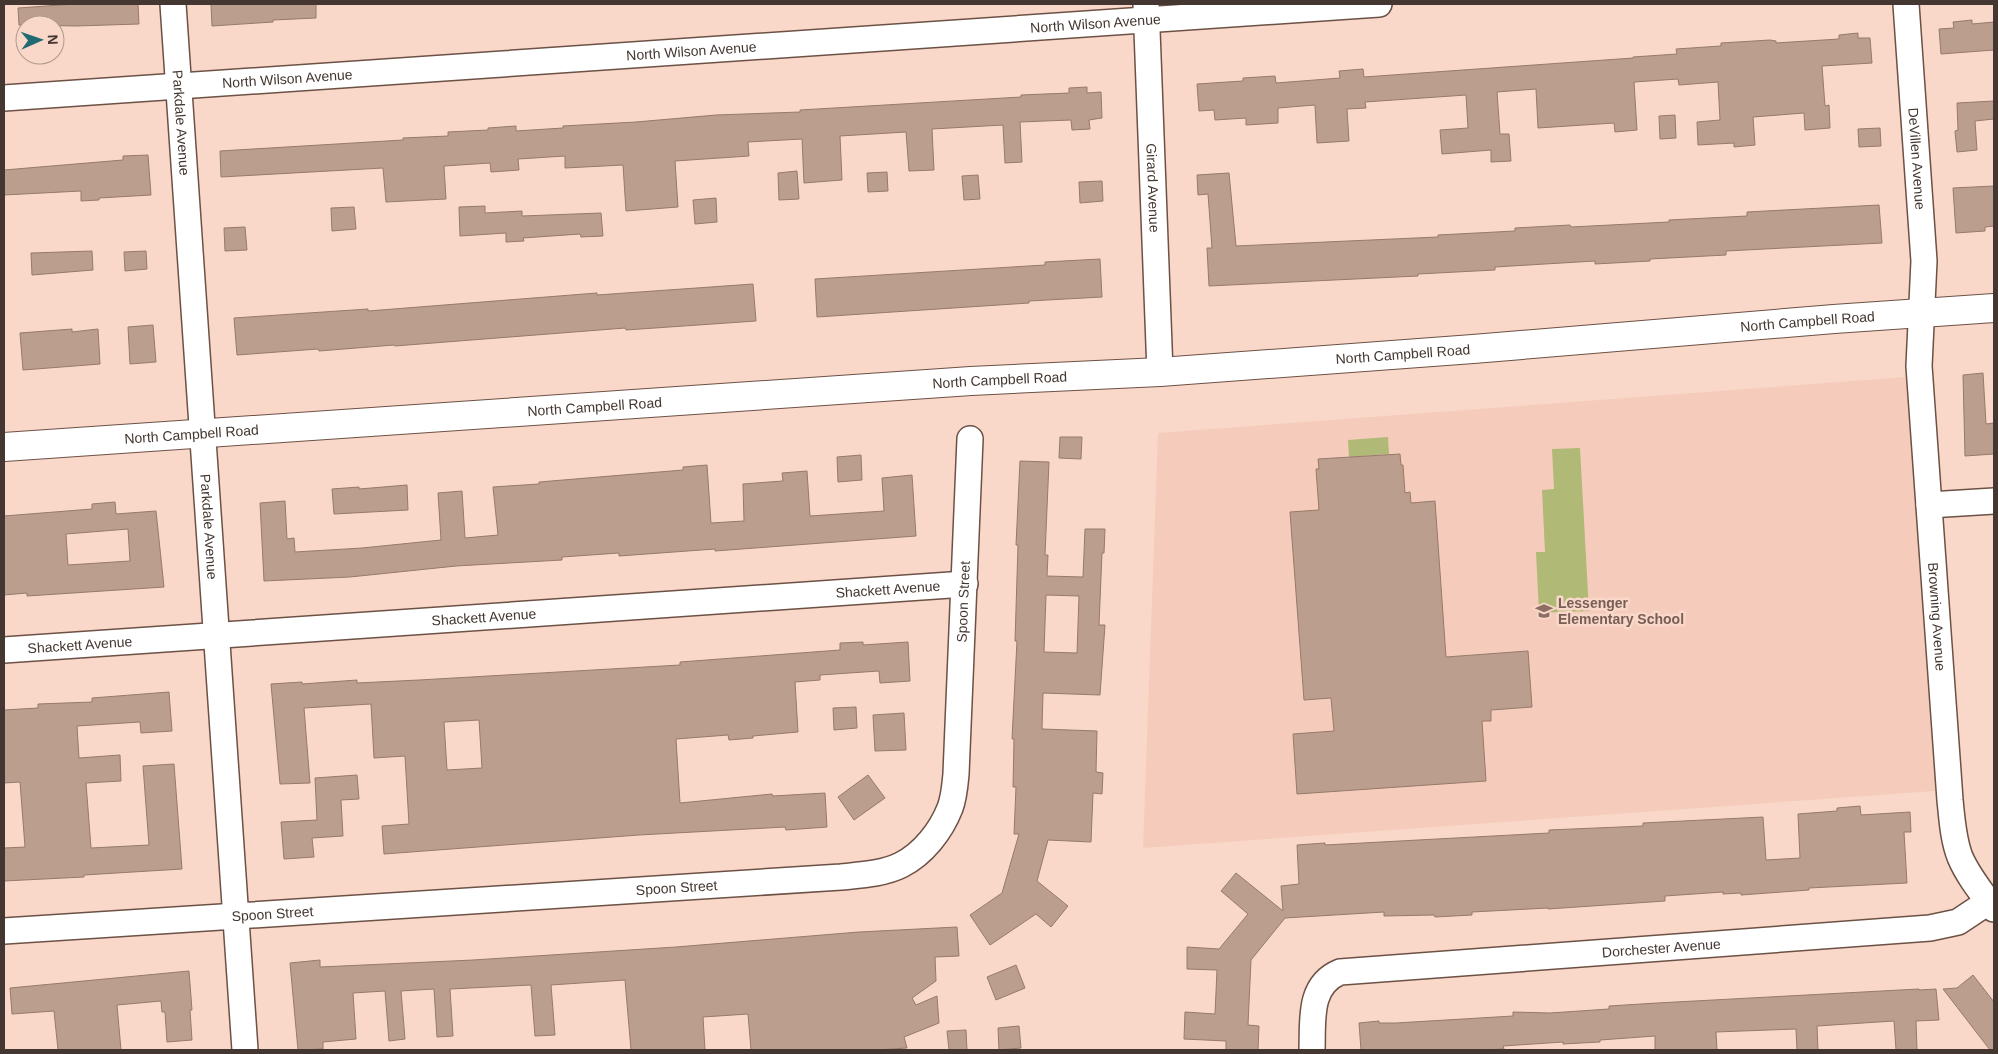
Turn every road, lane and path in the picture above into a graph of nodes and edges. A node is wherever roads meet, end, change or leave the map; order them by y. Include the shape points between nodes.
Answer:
1 (173, 4) edge
2 (1379, 4) edge
3 (1906, 4) edge
4 (1146, 12) edge
5 (179, 86) junction
6 (4, 98) edge
7 (1994, 308) edge
8 (1923, 313) junction
9 (1160, 372) junction
10 (203, 433) junction
11 (970, 439) dead end
12 (4, 447) edge
13 (1994, 501) edge
14 (1929, 505) junction
15 (965, 584) junction
16 (218, 635) junction
17 (4, 650) edge
18 (1991, 906) edge
19 (236, 915) junction
20 (4, 931) edge
21 (245, 1050) edge
22 (1312, 1050) edge

1 - 5 street, Parkdale Avenue
2 - 4 street, North Wilson Avenue
3 - 8 street, DeVillen Avenue via 1924,261
4 - 5 street, North Wilson Avenue
4 - 9 street, Girard Avenue
5 - 6 street, North Wilson Avenue
5 - 10 street, Parkdale Avenue
7 - 8 street, North Campbell Road
8 - 9 street, North Campbell Road
8 - 14 street, Browning Avenue via 1919,366
9 - 10 street, North Campbell Road via 961,382
10 - 12 street, North Campbell Road
10 - 16 street, Parkdale Avenue
11 - 15 street, Spoon Street
13 - 14 street
14 - 18 street, Browning Avenue via 1953,826 1960,856
15 - 16 street, Shackett Avenue
15 - 19 street, Spoon Street via 956,774 951,806 939,831 901,865 841,878
16 - 17 street, Shackett Avenue
16 - 19 street, Parkdale Avenue
18 - 22 street, Dorchester Avenue via 1958,922 1930,928 1340,972 1329,977 1314,1000
19 - 20 street, Spoon Street
19 - 21 street, Parkdale Avenue

